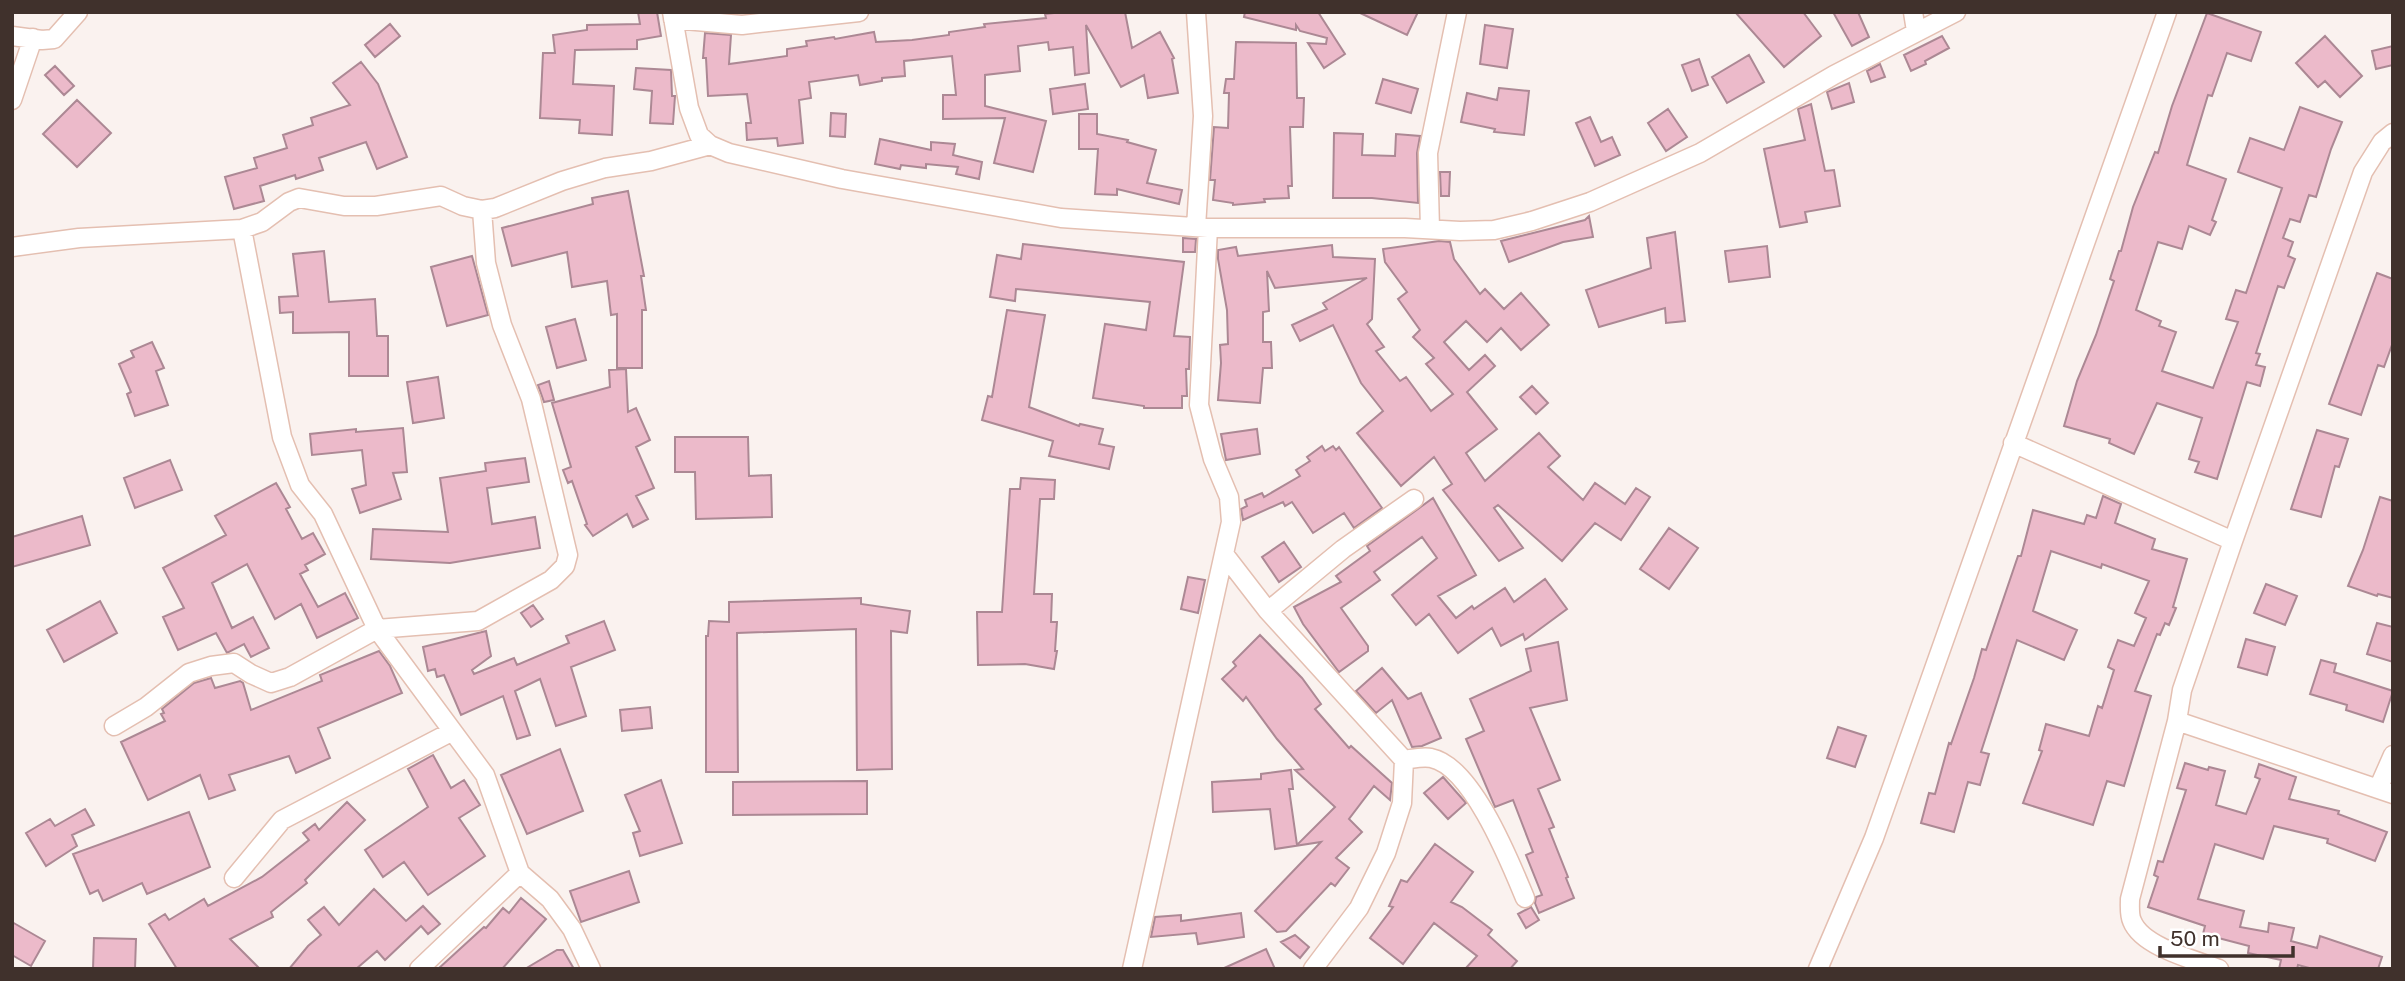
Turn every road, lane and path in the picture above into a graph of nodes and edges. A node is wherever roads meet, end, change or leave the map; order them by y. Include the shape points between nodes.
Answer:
1 (78, 12) edge
2 (859, 12) edge
3 (1196, 12) edge
4 (1457, 12) edge
5 (1913, 12) edge
6 (1956, 12) edge
7 (2167, 12) edge
8 (673, 16) edge
9 (1916, 31) junction
10 (12, 36) edge
11 (33, 38) junction
12 (12, 100) edge
13 (2393, 133) edge
14 (710, 145) junction
15 (482, 211) junction
16 (1202, 228) junction
17 (242, 229) junction
18 (1430, 229) junction
19 (12, 247) edge
20 (2013, 443) junction
21 (1414, 499) dead end
22 (2233, 541) junction
23 (1224, 554) junction
24 (1268, 611) junction
25 (377, 629) junction
26 (2177, 721) junction
27 (114, 726) dead end
28 (452, 732) junction
29 (2393, 755) edge
30 (1404, 760) junction
31 (2385, 792) edge
32 (520, 873) junction
33 (234, 878) dead end
34 (1525, 898) dead end
35 (419, 969) edge
36 (591, 969) edge
37 (1132, 969) edge
38 (1312, 969) edge
39 (1818, 969) edge
40 (2219, 969) edge

1 - 11 street via 54,39
2 - 8 street via 742,25
3 - 16 street via 1203,116
4 - 18 street via 1428,153
5 - 9 street
6 - 9 street
7 - 20 street
8 - 14 street via 689,108 699,135
9 - 18 street via 1700,153 1590,202 1494,230
10 - 11 street
11 - 12 street
13 - 22 street via 2363,172
14 - 15 street via 605,168
14 - 16 street via 842,178 1061,218
15 - 17 street via 441,196 376,206 299,198
15 - 25 street via 486,264 531,399 568,555 565,566 551,580 478,621
16 - 18 street
16 - 23 street via 1199,405 1229,497 1231,522
17 - 19 street via 79,238
17 - 25 street via 282,437 300,485 323,514
20 - 22 street
20 - 39 street via 1874,838
21 - 24 street via 1343,549
22 - 26 street via 2182,690
23 - 24 street
23 - 37 street
24 - 30 street
25 - 27 street via 271,683 234,663 188,673
25 - 28 street
26 - 31 street
26 - 40 street via 2136,870 2130,898 2132,921 2144,937
28 - 32 street via 485,775
28 - 33 street via 282,820
29 - 31 street
30 - 34 street via 1429,757 1445,763 1463,780 1482,808
30 - 38 street via 1402,803 1386,853 1359,908
32 - 35 street
32 - 36 street via 550,899 572,929

